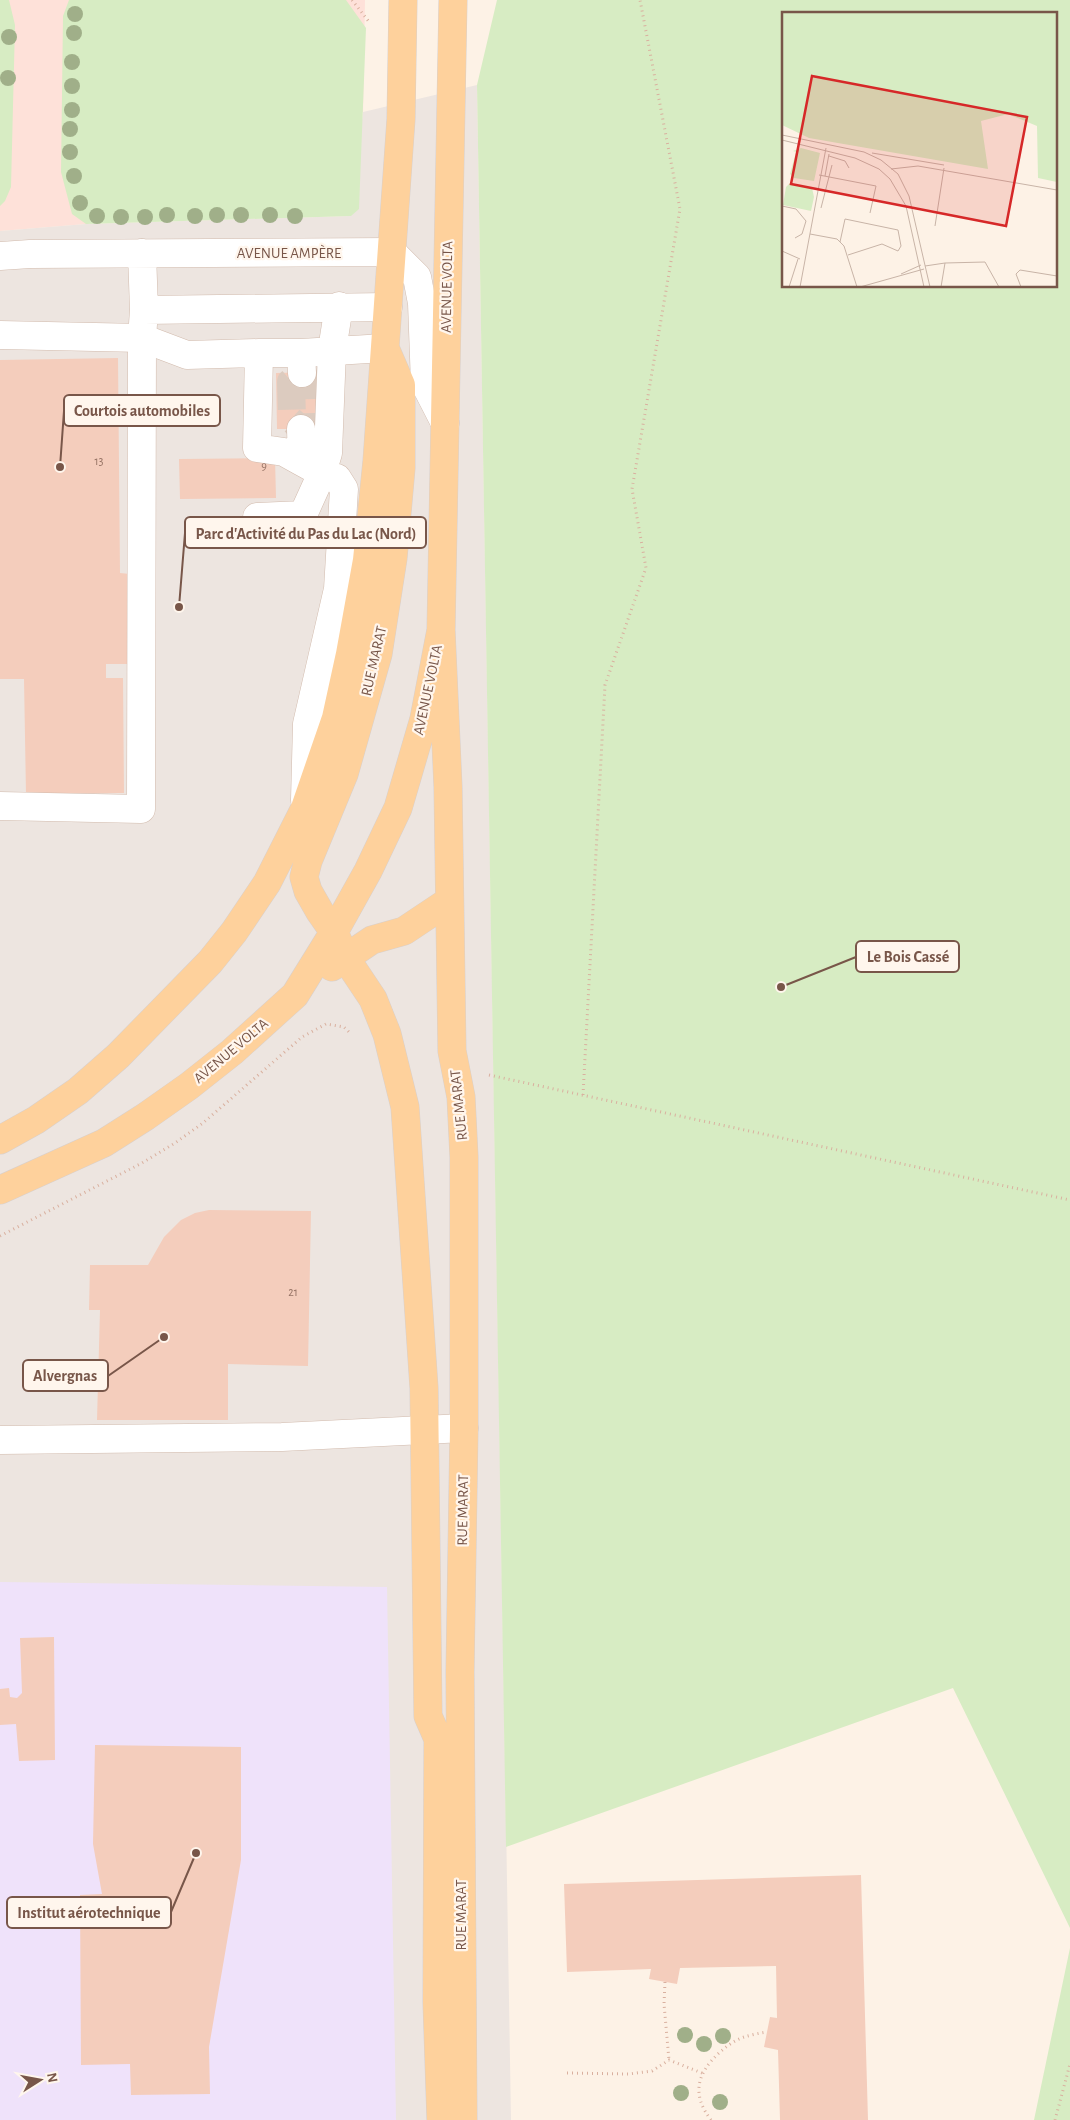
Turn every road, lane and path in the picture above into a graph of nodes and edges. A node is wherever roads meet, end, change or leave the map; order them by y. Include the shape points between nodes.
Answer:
1 (352, 0) edge
2 (402, 0) edge
3 (453, 0) edge
4 (640, 0) edge
5 (373, 28) dead end
6 (392, 252) junction
7 (142, 253) junction
8 (0, 256) edge
9 (339, 306) junction
10 (388, 307) junction
11 (144, 310) junction
12 (0, 335) edge
13 (142, 338) junction
14 (385, 348) junction
15 (332, 350) junction
16 (259, 353) junction
17 (445, 423) junction
18 (301, 429) dead end
19 (312, 468) junction
20 (257, 517) dead end
21 (441, 630) junction
22 (0, 806) edge
23 (305, 808) junction
24 (449, 901) junction
25 (334, 932) junction
26 (345, 957) junction
27 (295, 995) junction
28 (355, 1038) dead end
29 (452, 1051) junction
30 (583, 1095) junction
31 (0, 1140) edge
32 (0, 1190) edge
33 (1070, 1200) edge
34 (0, 1236) edge
35 (464, 1428) junction
36 (425, 1429) junction
37 (0, 1440) edge
38 (665, 1982) dead end
39 (767, 2032) dead end
40 (669, 2060) junction
41 (1070, 2064) edge
42 (567, 2073) dead end
43 (702, 2073) junction
44 (441, 2120) edge
45 (463, 2120) edge
46 (711, 2120) edge
47 (1055, 2120) edge

1 - 5 path
2 - 6 main road via 401,119
3 - 17 main road, AVENUE VOLTA
4 - 30 path via 680,209 632,489 646,568 605,685
6 - 7 street, AVENUE AMPÈRE
6 - 10 main road
6 - 17 street via 416,277 422,303 424,384
7 - 8 street, AVENUE AMPÈRE
7 - 11 street
9 - 10 street
9 - 11 street
9 - 15 street
10 - 14 main road
11 - 13 street
12 - 13 street
13 - 16 street via 187,355
13 - 22 street via 141,809
14 - 15 street
14 - 23 main road via 364,579 336,718
14 - 25 main road, RUE MARAT via 401,385 401,468 393,558 378,654 344,774 304,877 308,891
15 - 16 street via 302,363
15 - 19 street via 328,453
16 - 19 street via 257,448 284,452
17 - 21 main road, AVENUE VOLTA
18 - 19 street
19 - 20 street via 303,515
19 - 23 street via 337,478 344,489 338,589 307,724
21 - 24 main road, RUE MARAT
21 - 25 main road, AVENUE VOLTA via 424,719 398,808
23 - 31 main road via 267,883 210,962 118,1056 78,1091
24 - 26 main road via 404,931 372,940
24 - 29 main road, RUE MARAT
25 - 26 main road, RUE MARAT
25 - 27 main road, AVENUE VOLTA
26 - 27 main road
26 - 36 main road, RUE MARAT via 373,999 387,1034 405,1107
27 - 32 main road, AVENUE VOLTA via 210,1069 145,1117 104,1143
28 - 34 path via 344,1027 326,1024 315,1029 175,1143
29 - 30 path via 486,1074
29 - 35 main road, RUE MARAT via 461,1096 464,1157
30 - 33 path
35 - 36 street
35 - 45 main road, RUE MARAT via 460,1672
36 - 37 street via 361,1435
36 - 44 main road, RUE MARAT via 428,1716 438,1740 437,2002
38 - 40 path
39 - 43 path via 742,2038 726,2048 709,2062
40 - 42 path via 652,2071 629,2074
40 - 43 path
41 - 47 path
43 - 46 path via 699,2095

